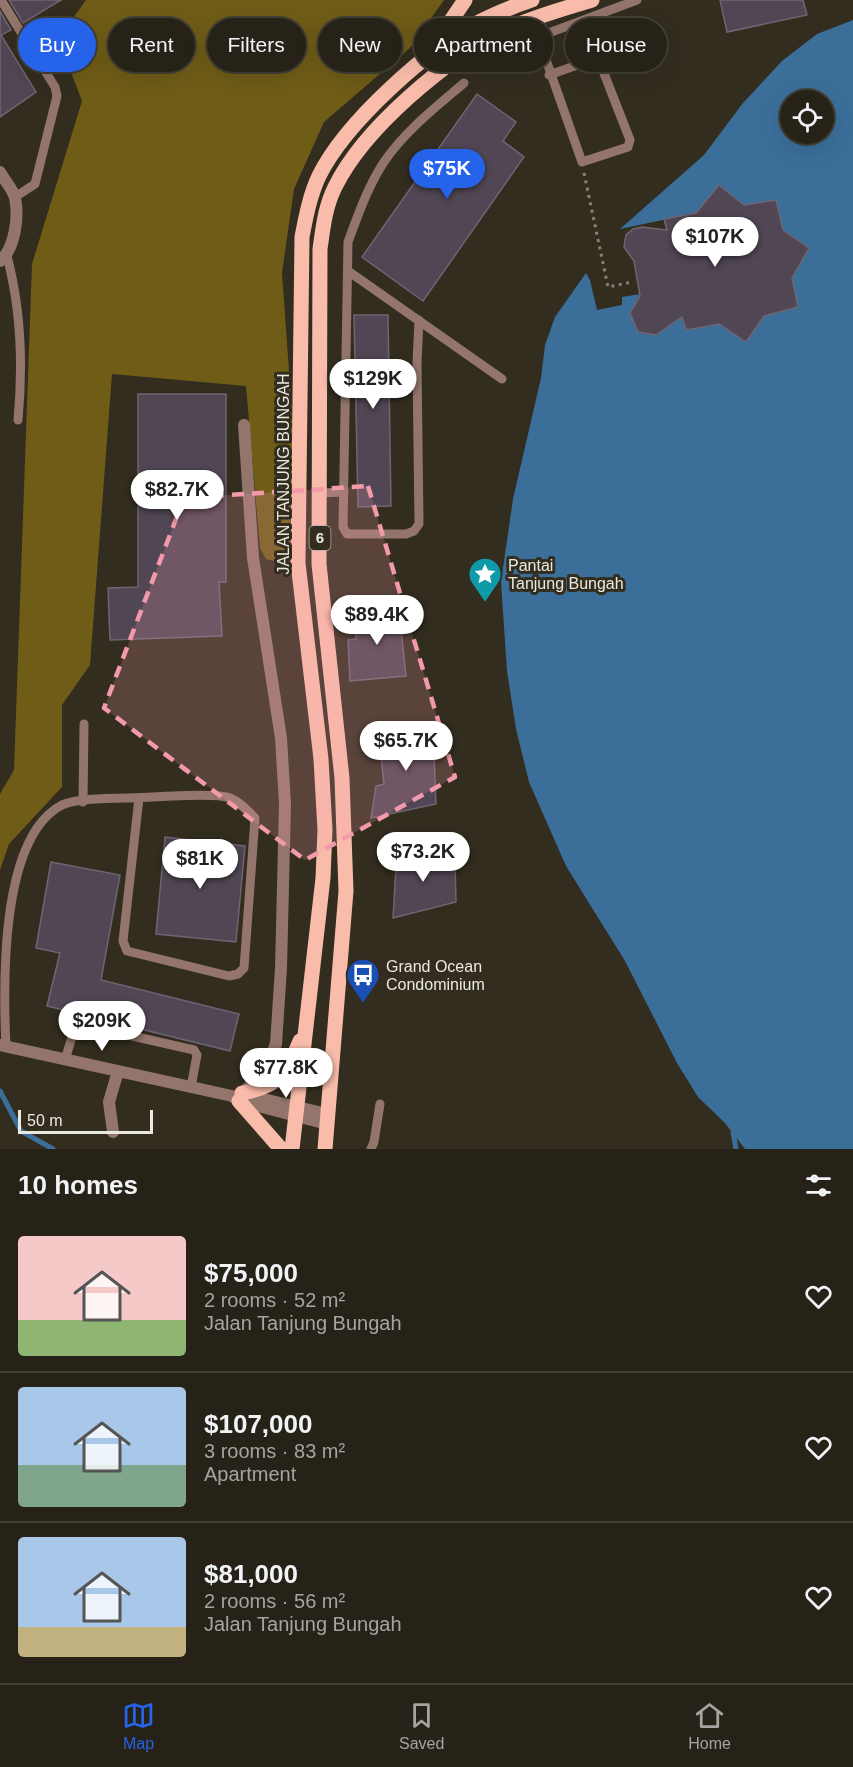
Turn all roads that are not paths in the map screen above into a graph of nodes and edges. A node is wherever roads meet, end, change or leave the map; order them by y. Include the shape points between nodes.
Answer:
1 (1, 0) edge
2 (465, 0) edge
3 (538, 0) edge
4 (592, 0) edge
5 (637, 0) edge
6 (523, 1) edge
7 (543, 15) junction
8 (454, 18) edge
9 (487, 18) edge
10 (529, 18) edge
11 (541, 18) edge
12 (553, 24) edge
13 (414, 69) edge
14 (565, 69) edge
15 (441, 72) edge
16 (548, 72) edge
17 (603, 72) edge
18 (549, 75) junction
19 (464, 84) dead end
20 (0, 172) edge
21 (15, 197) junction
22 (3, 259) edge
23 (348, 271) junction
24 (419, 320) junction
25 (501, 379) dead end
26 (18, 420) dead end
27 (244, 425) dead end
28 (344, 492) junction
29 (321, 493) junction
30 (84, 724) dead end
31 (139, 798) junction
32 (83, 802) junction
33 (308, 1023) junction
34 (3, 1046) edge
35 (65, 1060) junction
36 (118, 1071) junction
37 (191, 1087) junction
38 (238, 1097) junction
39 (380, 1104) dead end
40 (296, 1112) junction
41 (327, 1119) junction
42 (113, 1132) dead end
43 (281, 1149) edge
44 (292, 1149) edge
45 (325, 1149) edge
46 (371, 1149) edge

1 - 21 lane via 57,96 35,184
2 - 8 main road
3 - 7 street
4 - 7 main road, 6
5 - 12 lane
6 - 9 main road, JALAN TANJUNG BUNGAH / 6
6 - 10 street
7 - 11 main road, 6
13 - 33 main road, JALAN TANJUNG BUNGAH / 6 via 344,135 312,193 302,237 298,563 321,759 325,830
14 - 18 lane
15 - 29 main road, 6 via 390,114 359,148 335,186 323,223
16 - 18 lane
17 - 18 lane via 630,140 622,151 582,162
19 - 23 lane via 415,126 384,161 348,242
20 - 21 street
21 - 22 street via 14,237
22 - 26 lane via 14,284 20,353
23 - 24 lane
23 - 28 lane
24 - 25 lane
24 - 28 lane via 419,524 406,534 347,534 343,527
27 - 38 street via 253,558 281,738 285,804 276,1044 264,1071
28 - 29 lane
29 - 41 main road, 6 via 319,564 342,778 346,891
30 - 32 lane
31 - 31 lane via 228,797 242,804 255,818 244,968 238,974 230,976 127,951 123,941
31 - 32 lane
32 - 34 lane via 63,805 49,813 24,843 12,871 5,924
33 - 38 main road via 279,1080
33 - 40 main road, JALAN TANJUNG BUNGAH / 6
34 - 35 street
35 - 36 street
35 - 37 lane via 71,1034 75,1027 84,1025 194,1050 197,1055
36 - 37 street
36 - 42 street via 109,1102
37 - 38 street
38 - 40 street
38 - 43 main road
39 - 46 lane
40 - 41 street
40 - 44 main road, JALAN TANJUNG BUNGAH / 6
41 - 45 main road, 6

